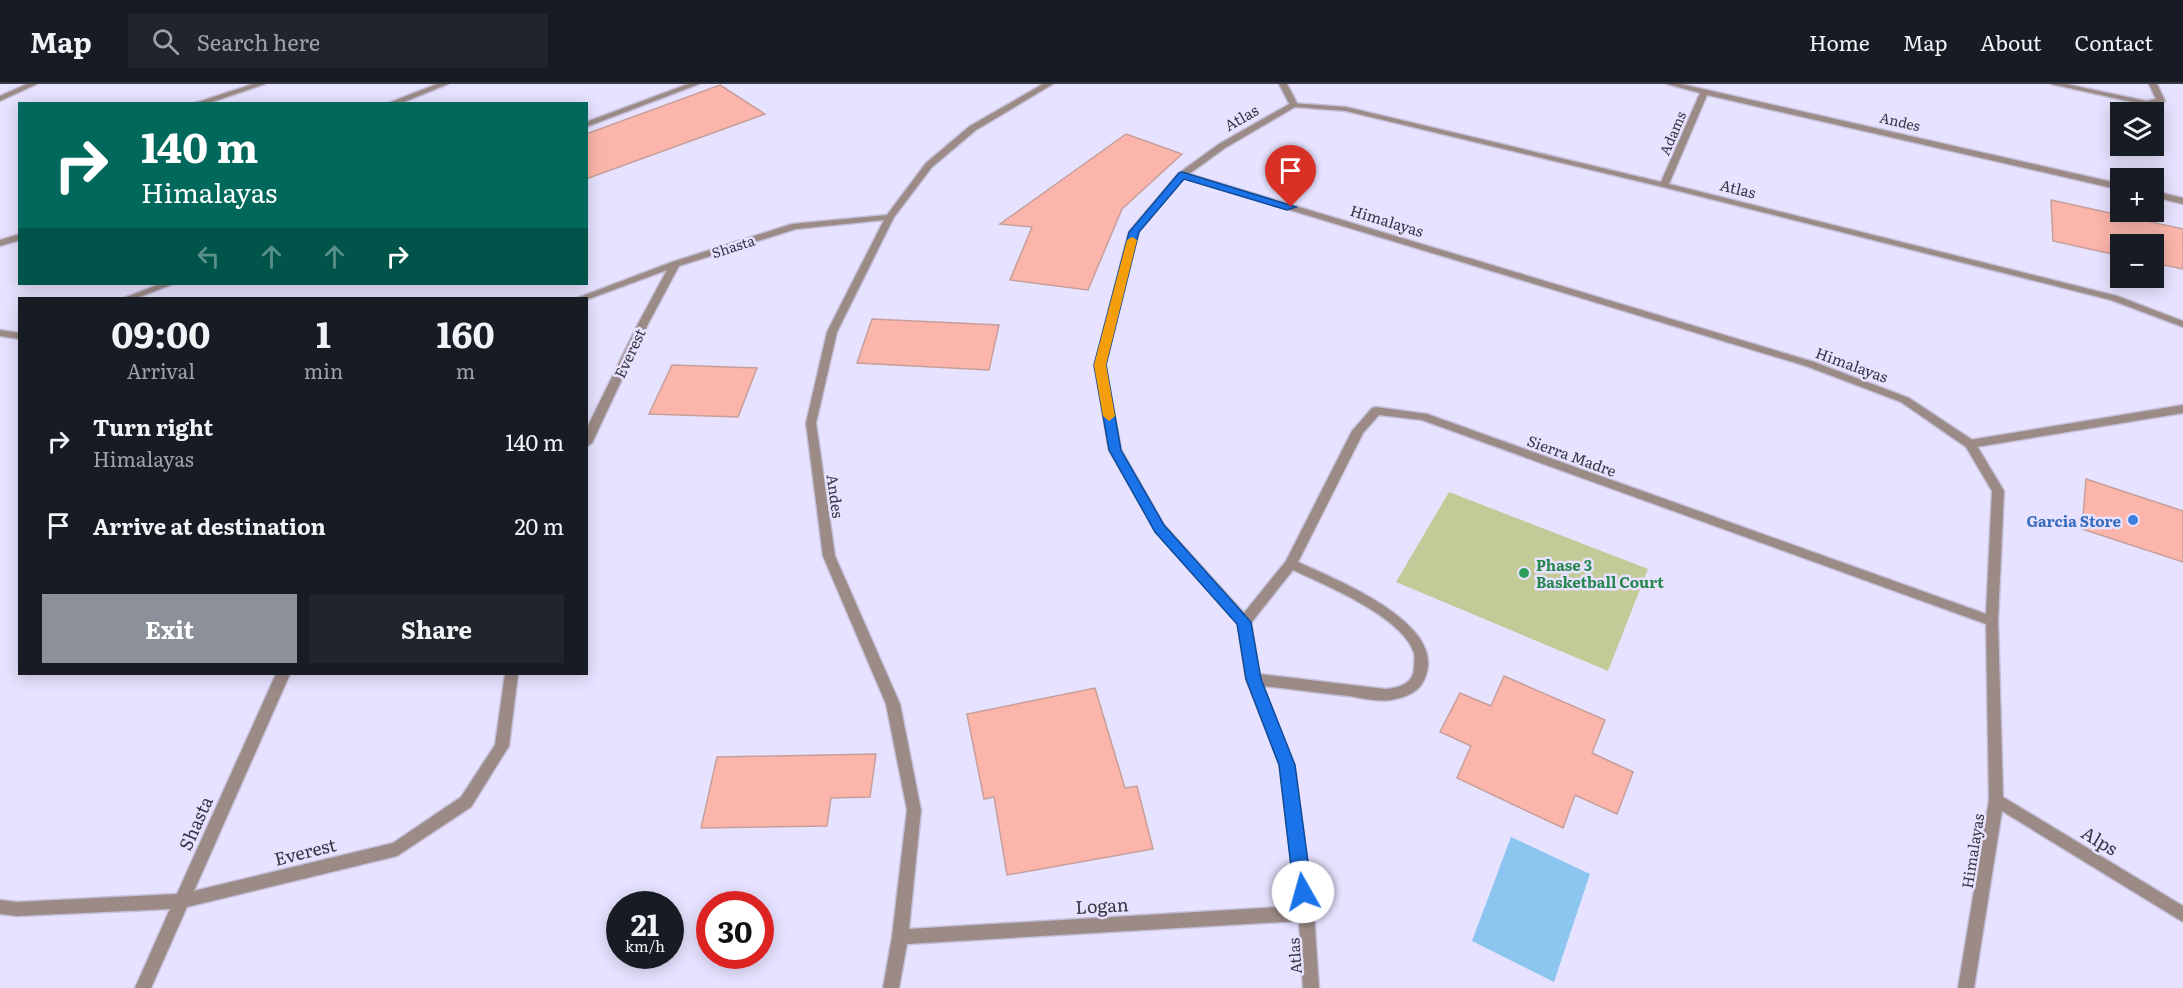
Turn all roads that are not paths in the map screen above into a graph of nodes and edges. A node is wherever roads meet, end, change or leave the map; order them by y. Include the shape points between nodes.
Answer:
1 (33, 84) edge
2 (261, 84) edge
3 (444, 84) edge
4 (695, 84) edge
5 (1049, 84) edge
6 (1283, 84) edge
7 (1671, 84) edge
8 (2055, 84) edge
9 (2153, 84) edge
10 (1704, 92) junction
11 (0, 99) edge
12 (202, 102) edge
13 (395, 102) edge
14 (1294, 105) junction
15 (588, 124) edge
16 (1182, 175) junction
17 (1664, 184) junction
18 (2110, 184) edge
19 (2164, 196) edge
20 (2183, 201) edge
21 (890, 216) junction
22 (18, 238) edge
23 (0, 243) edge
24 (675, 264) junction
25 (165, 285) edge
26 (132, 297) edge
27 (585, 297) edge
28 (2183, 324) edge
29 (0, 333) edge
30 (18, 336) edge
31 (2183, 408) edge
32 (588, 439) edge
33 (1970, 444) junction
34 (1291, 564) junction
35 (1992, 621) junction
36 (1244, 622) junction
37 (283, 675) edge
38 (512, 675) edge
39 (1253, 679) junction
40 (1996, 800) junction
41 (181, 901) junction
42 (0, 906) edge
43 (1306, 913) junction
44 (2183, 915) edge
45 (900, 937) junction
46 (143, 988) edge
47 (891, 988) edge
48 (1311, 988) edge
49 (1965, 988) edge

1 - 11 street
2 - 12 street
3 - 13 street
4 - 15 street
5 - 21 street, Andes via 973,128 929,165
6 - 14 street
7 - 10 street, Andes
8 - 9 street via 2157,103 2162,101
10 - 17 street, Adams
10 - 18 street, Andes
14 - 16 street, Atlas via 1222,146
14 - 17 street, Atlas via 1346,109
16 - 33 street, Himalayas via 1810,364 1905,400
16 - 36 street, Atlas via 1134,232 1100,365 1115,450 1160,528
17 - 28 street, Atlas via 2114,298
19 - 20 street
21 - 24 street, Shasta via 795,226
21 - 45 street, Andes via 831,332 811,423 829,556 892,704 914,810
22 - 23 street
24 - 27 street, Shasta
24 - 32 street, Everest
25 - 26 street
29 - 30 street
31 - 33 street
33 - 35 street, Himalayas via 1998,491
34 - 35 street, Sierra Madre via 1358,431 1376,411 1424,417
34 - 36 street, Sierra Madre
34 - 39 street via 1378,607 1396,621 1412,636 1419,650 1423,666 1420,677 1407,691 1385,695
35 - 40 street, Himalayas
36 - 39 street, Atlas
37 - 41 street, Shasta
38 - 41 street, Everest via 502,746 466,802 397,849
39 - 43 street, Atlas via 1287,765
40 - 44 street, Alps
40 - 49 street, Himalayas
41 - 42 street, Everest via 17,909
41 - 46 street, Shasta
43 - 45 street, Logan
43 - 48 street, Atlas
45 - 47 street, Andes

